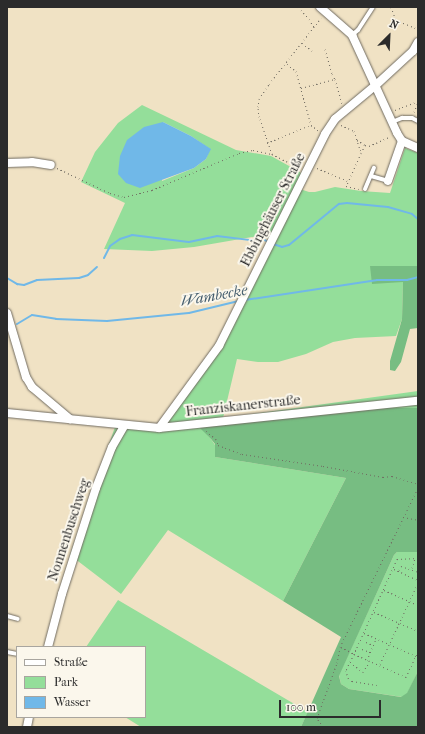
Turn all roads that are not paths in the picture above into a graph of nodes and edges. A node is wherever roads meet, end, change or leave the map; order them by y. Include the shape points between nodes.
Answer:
1 (373, 7) edge
2 (323, 10) edge
3 (352, 35) junction
4 (418, 42) edge
5 (376, 86) junction
6 (418, 121) edge
7 (392, 122) junction
8 (402, 141) junction
9 (418, 148) edge
10 (7, 163) edge
11 (51, 165) road end
12 (374, 168) dead end
13 (371, 176) junction
14 (388, 181) joint
15 (365, 189) road end
16 (7, 313) edge
17 (418, 401) edge
18 (7, 413) edge
19 (70, 419) junction
20 (124, 426) junction
21 (160, 428) junction
22 (7, 616) edge
23 (18, 619) dead end
24 (48, 646) edge

1 - 3 lane
2 - 3 street
3 - 5 street
4 - 5 street, Ebbinghäuser Straße via 413,51
5 - 7 street
5 - 21 street, Ebbinghäuser Straße via 335,119 325,134 207,364
6 - 7 lane via 402,118
7 - 8 street
8 - 9 street
8 - 14 street
10 - 11 street via 32,162
12 - 13 lane
13 - 14 lane
13 - 15 lane
16 - 19 street via 26,377 32,387
17 - 21 street, Franziskanerstraße
18 - 19 street, Franziskanerstraße
19 - 20 street, Franziskanerstraße
20 - 21 street, Franziskanerstraße
20 - 24 street, Nonnenbuschweg via 112,447 91,503
22 - 23 lane

